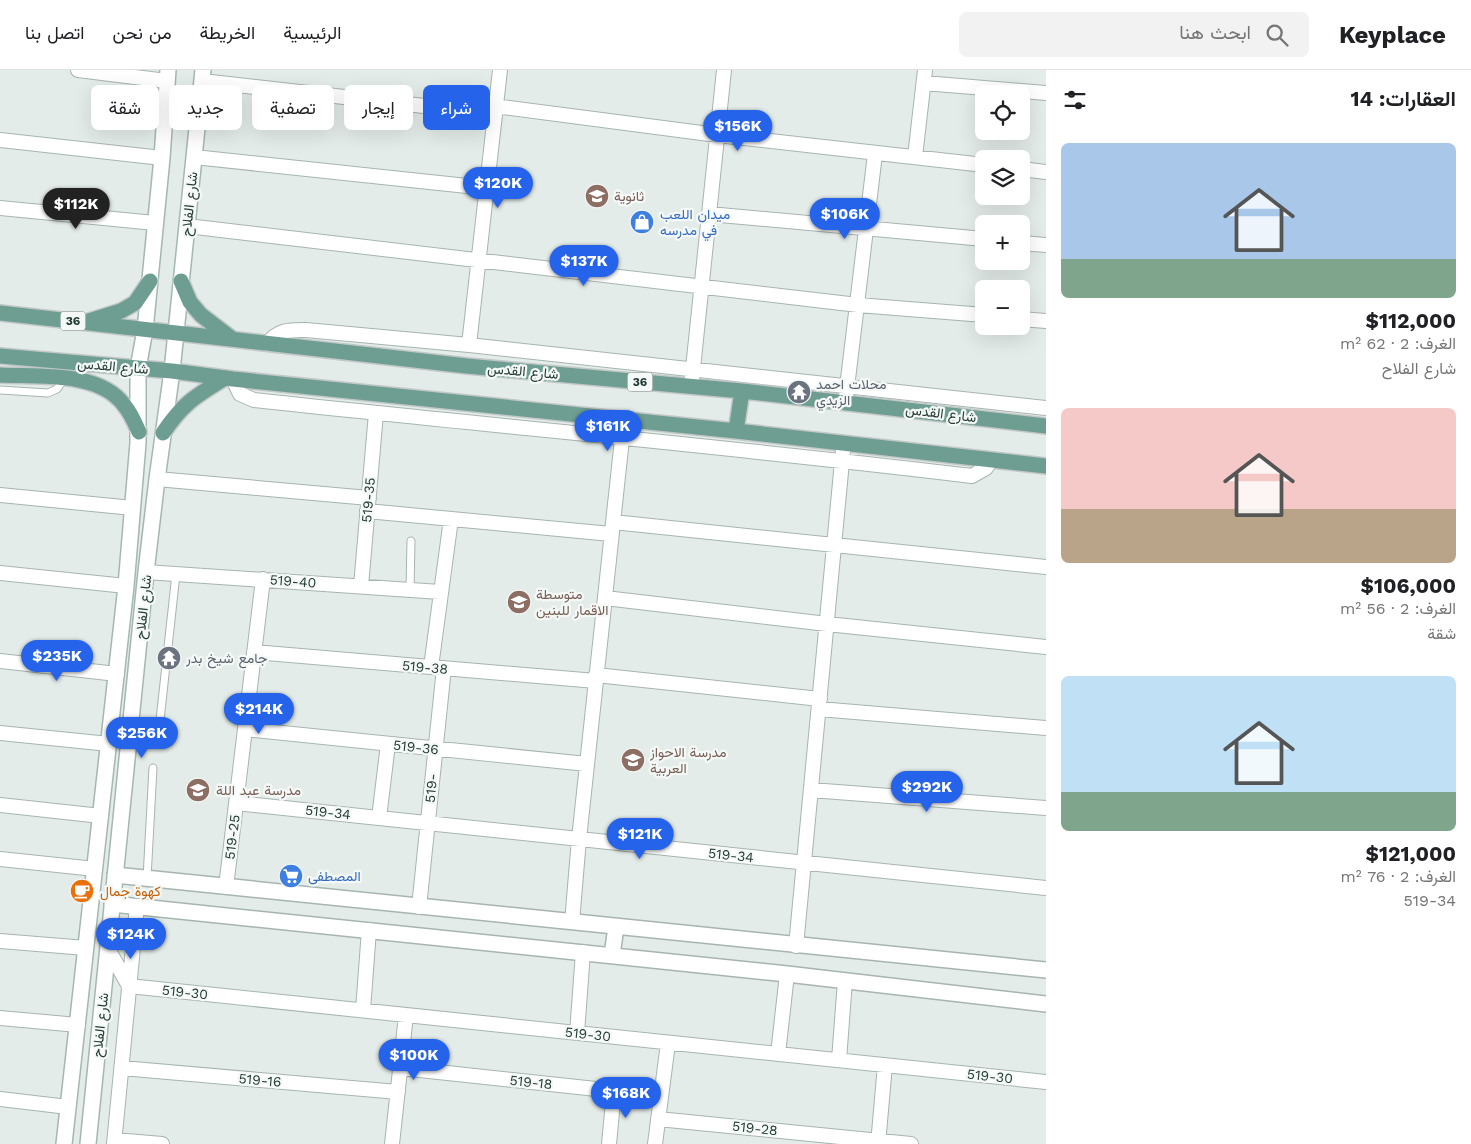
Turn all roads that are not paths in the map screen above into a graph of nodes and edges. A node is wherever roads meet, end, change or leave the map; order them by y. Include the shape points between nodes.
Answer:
1 (78, 70) edge
2 (500, 70) edge
3 (724, 70) edge
4 (202, 75) edge
5 (168, 76) edge
6 (925, 77) edge
7 (1046, 93) edge
8 (495, 110) junction
9 (717, 135) junction
10 (0, 140) edge
11 (875, 154) junction
12 (915, 157) junction
13 (162, 158) junction
14 (194, 158) junction
15 (975, 164) edge
16 (1030, 170) edge
17 (1046, 172) edge
18 (486, 188) junction
19 (0, 208) edge
20 (709, 214) junction
21 (155, 223) junction
22 (187, 226) junction
23 (867, 228) junction
24 (975, 238) edge
25 (1030, 244) edge
26 (1046, 245) edge
27 (478, 261) junction
28 (181, 280) junction
29 (150, 281) junction
30 (702, 285) junction
31 (858, 305) junction
32 (0, 313) edge
33 (975, 314) edge
34 (1030, 320) edge
35 (1046, 321) edge
36 (85, 322) junction
37 (145, 330) junction
38 (176, 333) junction
39 (233, 340) junction
40 (268, 344) junction
41 (469, 345) junction
42 (0, 356) edge
43 (138, 368) junction
44 (693, 370) junction
45 (172, 371) junction
46 (0, 374) edge
47 (229, 378) junction
48 (64, 379) junction
49 (691, 387) junction
50 (0, 390) edge
51 (742, 391) junction
52 (846, 395) junction
53 (1046, 408) edge
54 (376, 413) junction
55 (1046, 426) edge
56 (736, 431) junction
57 (139, 432) junction
58 (163, 433) junction
59 (622, 438) junction
60 (844, 444) junction
61 (842, 460) junction
62 (991, 460) junction
63 (1046, 466) edge
64 (157, 479) junction
65 (0, 495) edge
66 (368, 505) junction
67 (133, 508) junction
68 (451, 519) junction
69 (612, 528) junction
70 (411, 541) dead end
71 (834, 544) junction
72 (1046, 567) edge
73 (146, 572) junction
74 (0, 573) edge
75 (176, 574) junction
76 (263, 579) junction
77 (126, 586) junction
78 (361, 586) junction
79 (410, 590) junction
80 (440, 592) junction
81 (605, 598) junction
82 (827, 624) junction
83 (1046, 647) edge
84 (254, 652) junction
85 (0, 661) edge
86 (437, 668) junction
87 (117, 674) junction
88 (596, 678) junction
89 (819, 704) junction
90 (1046, 728) edge
91 (159, 729) dead end
92 (245, 729) junction
93 (0, 733) edge
94 (109, 744) junction
95 (388, 744) junction
96 (436, 748) junction
97 (587, 764) junction
98 (154, 768) dead end
99 (811, 790) junction
100 (236, 802) junction
101 (0, 804) edge
102 (1046, 808) edge
103 (101, 816) junction
104 (379, 818) junction
105 (428, 823) junction
106 (579, 839) junction
107 (0, 859) edge
108 (804, 862) junction
109 (95, 869) junction
110 (115, 875) junction
111 (147, 878) junction
112 (226, 887) junction
113 (1046, 888) edge
114 (112, 904) junction
115 (137, 906) junction
116 (419, 907) junction
117 (572, 922) junction
118 (616, 927) junction
119 (369, 930) junction
120 (0, 941) edge
121 (796, 946) junction
122 (86, 948) junction
123 (108, 949) junction
124 (583, 952) junction
125 (612, 955) junction
126 (1046, 970) edge
127 (787, 974) junction
128 (845, 980) junction
129 (129, 986) junction
130 (1046, 1004) edge
131 (362, 1010) junction
132 (406, 1015) junction
133 (0, 1018) edge
134 (78, 1025) junction
135 (577, 1033) junction
136 (668, 1042) junction
137 (778, 1054) junction
138 (839, 1060) junction
139 (885, 1065) junction
140 (122, 1068) junction
141 (401, 1068) junction
142 (1046, 1082) edge
143 (614, 1091) junction
144 (398, 1092) junction
145 (661, 1096) junction
146 (0, 1100) edge
147 (68, 1107) junction
148 (658, 1119) junction
149 (115, 1142) edge
150 (878, 1142) edge
151 (64, 1144) edge
152 (88, 1144) edge
153 (162, 1144) edge
154 (392, 1144) edge
155 (609, 1144) edge
156 (655, 1144) edge
157 (911, 1144) edge

1 - 5 street
2 - 8 street
3 - 9 street
4 - 8 street
4 - 14 main road, شارع الفلاح
5 - 13 main road, شارع الفلاح
6 - 7 street
6 - 12 street
8 - 9 street
8 - 18 street
9 - 11 street
9 - 20 street
10 - 13 street
11 - 12 street
11 - 23 street
12 - 15 street
13 - 21 main road, شارع الفلاح
14 - 18 street
14 - 22 main road, شارع الفلاح
16 - 17 street
18 - 27 street
19 - 21 street
20 - 23 street
20 - 30 street
21 - 29 main road, شارع الفلاح
22 - 27 street
22 - 28 main road, شارع الفلاح
23 - 24 street
23 - 31 street
25 - 26 street
27 - 30 street
27 - 41 street
28 - 38 main road, شارع الفلاح
28 - 39 main road via 190,302
29 - 36 main road via 135,303 121,311
29 - 37 main road, شارع الفلاح
30 - 31 street
30 - 44 street
31 - 33 street
31 - 52 street
32 - 36 main road, شارع القدس / 36
34 - 35 street
36 - 37 main road, شارع القدس / 36
37 - 38 main road, شارع القدس / 36
37 - 43 main road, شارع الفلاح
38 - 39 main road, شارع القدس / 36
38 - 45 main road, شارع الفلاح
39 - 40 main road, شارع القدس / 36
40 - 41 street via 280,332 306,330
40 - 49 main road, شارع القدس / 36
41 - 44 street
42 - 43 main road, شارع القدس
43 - 45 main road, شارع القدس
43 - 57 main road, شارع الفلاح
44 - 49 street
44 - 52 street
45 - 47 main road, شارع القدس
45 - 58 main road, شارع الفلاح
46 - 48 main road
47 - 54 street via 240,394 254,400
47 - 56 main road, شارع القدس
47 - 58 main road via 187,402
48 - 50 lane via 57,389 48,393
48 - 57 main road via 87,381 105,388 124,404
49 - 51 main road, شارع القدس / 36
51 - 52 main road, شارع القدس / 36
51 - 56 main road
52 - 53 street
52 - 55 main road, شارع القدس / 36
54 - 59 street
54 - 66 street, 519-35
56 - 60 main road, شارع القدس
57 - 67 main road, شارع الفلاح
58 - 64 main road, شارع الفلاح
59 - 61 street
59 - 69 street
60 - 61 street
60 - 62 main road, شارع القدس
61 - 62 street via 972,476 986,468
61 - 71 street
62 - 63 main road, شارع القدس
64 - 66 street
64 - 73 main road, شارع الفلاح
65 - 67 street
66 - 68 street
66 - 78 street, 519-35
67 - 77 main road, شارع الفلاح
68 - 69 street
68 - 80 street, 519-
69 - 71 street
69 - 81 street
70 - 79 lane
71 - 72 street
71 - 82 street
73 - 75 street, 519-40
73 - 110 main road, شارع الفلاح
74 - 77 street
75 - 76 street, 519-40
75 - 91 lane
76 - 78 street, 519-40
76 - 84 street, 519-25
77 - 87 main road, شارع الفلاح
78 - 79 street, 519-40
79 - 80 street, 519-40
80 - 86 street, 519-
81 - 82 street
81 - 88 street
82 - 83 street
82 - 89 street
84 - 86 street, 519-38
84 - 92 street, 519-25
85 - 87 street
86 - 88 street, 519-38
86 - 96 street, 519-
87 - 94 main road, شارع الفلاح
88 - 89 street, 519-38
88 - 97 street
89 - 90 street, 519-38
89 - 99 street
92 - 95 street, 519-36
92 - 100 street, 519-25
93 - 94 street
94 - 103 main road, شارع الفلاح
95 - 96 street, 519-36
95 - 104 street
96 - 97 street, 519-36
96 - 105 street, 519-
97 - 106 street
98 - 111 lane
99 - 102 street
99 - 108 street
100 - 104 street, 519-34
100 - 112 street, 519-25
101 - 103 street
103 - 109 main road, شارع الفلاح
104 - 105 street, 519-34
105 - 106 street, 519-34
105 - 116 street, 519-
106 - 108 street, 519-34
106 - 117 street
107 - 109 street
108 - 113 street, 519-34
108 - 121 street
109 - 122 main road, شارع الفلاح
110 - 111 main road
110 - 114 main road, شارع الفلاح
111 - 112 main road
112 - 116 main road
114 - 115 main road
114 - 123 main road, شارع الفلاح
115 - 119 main road
115 - 129 street
116 - 117 main road
117 - 118 main road
118 - 121 main road
118 - 125 main road
119 - 124 main road
119 - 131 street
120 - 122 street
121 - 126 main road
122 - 134 main road, شارع الفلاح
123 - 129 street
123 - 152 main road, شارع الفلاح
124 - 125 main road
124 - 135 street
125 - 127 main road
127 - 128 main road
127 - 137 street
128 - 130 main road
128 - 138 street
129 - 131 street, 519-30
129 - 140 street
131 - 132 street, 519-30
132 - 135 street, 519-30
132 - 141 street
133 - 134 street
134 - 147 main road, شارع الفلاح
135 - 136 street, 519-30
136 - 137 street, 519-30
136 - 145 street
137 - 138 street, 519-30
138 - 139 street, 519-30
139 - 142 street, 519-30
139 - 150 street
140 - 144 street, 519-16
140 - 149 street
141 - 143 street, 519-18
141 - 144 street
143 - 145 street, 519-18
143 - 155 street
144 - 154 street
145 - 148 street
146 - 147 street
147 - 151 main road, شارع الفلاح
148 - 150 street, 519-28
148 - 156 street
149 - 153 street
150 - 157 street, 519-28

